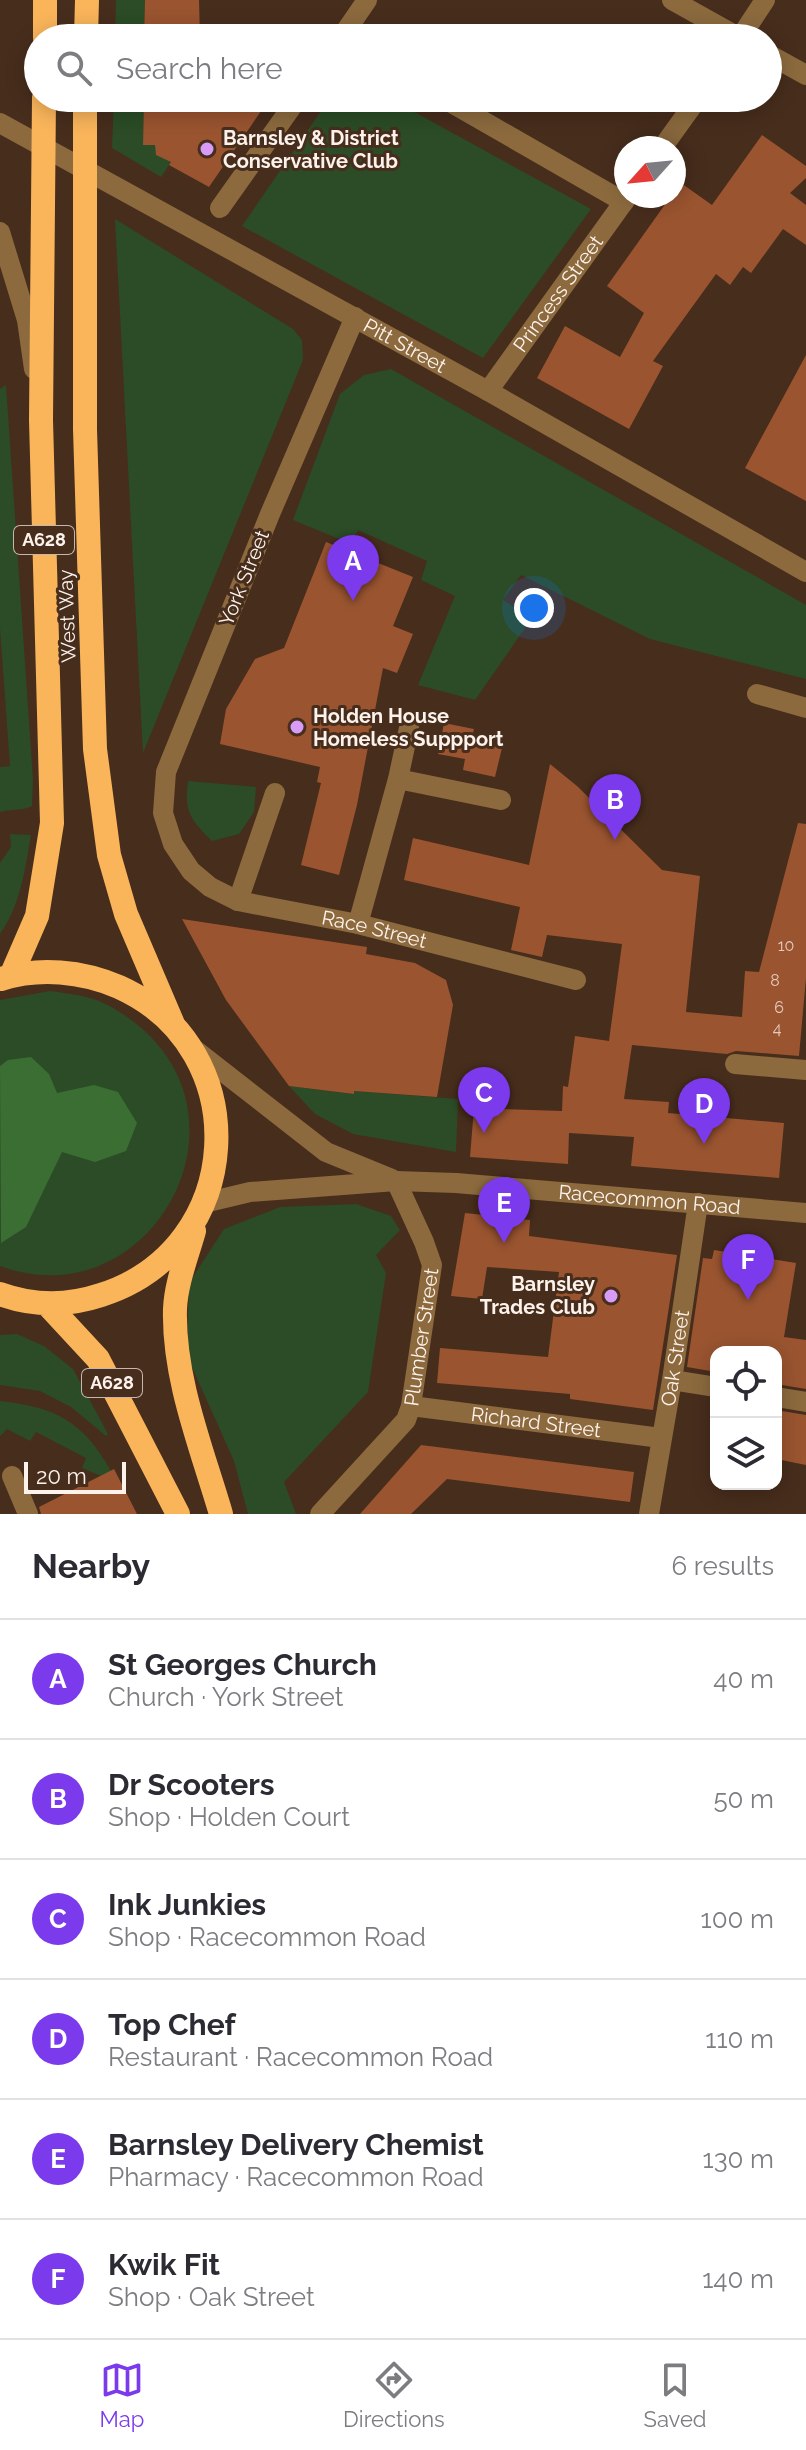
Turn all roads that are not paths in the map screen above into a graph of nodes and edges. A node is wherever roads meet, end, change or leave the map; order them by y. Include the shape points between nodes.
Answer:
1 (45, 0) edge
2 (87, 0) edge
3 (367, 0) edge
4 (672, 0) edge
5 (765, 0) edge
6 (45, 24) edge
7 (86, 24) edge
8 (351, 24) edge
9 (715, 24) edge
10 (749, 24) edge
11 (782, 62) edge
12 (806, 75) edge
13 (44, 112) edge
14 (85, 112) edge
15 (288, 112) edge
16 (468, 112) edge
17 (688, 112) edge
18 (5, 126) edge
19 (671, 136) edge
20 (614, 192) edge
21 (220, 208) dead end
22 (620, 208) edge
23 (0, 232) edge
24 (355, 317) junction
25 (488, 391) junction
26 (41, 420) junction
27 (806, 572) edge
28 (757, 694) dead end
29 (806, 708) edge
30 (409, 728) dead end
31 (398, 779) junction
32 (275, 793) dead end
33 (501, 800) dead end
34 (173, 844) joint
35 (238, 901) junction
36 (358, 924) junction
37 (5, 978) edge
38 (576, 980) dead end
39 (173, 1024) junction
40 (190, 1045) junction
41 (735, 1064) dead end
42 (806, 1070) edge
43 (396, 1181) junction
44 (698, 1203) junction
45 (201, 1210) junction
46 (806, 1213) edge
47 (6, 1299) edge
48 (47, 1304) junction
49 (672, 1380) junction
50 (710, 1386) edge
51 (782, 1398) edge
52 (806, 1402) edge
53 (411, 1406) junction
54 (661, 1438) junction
55 (12, 1476) dead end
56 (28, 1514) edge
57 (178, 1514) edge
58 (221, 1514) edge
59 (320, 1514) edge
60 (649, 1514) edge

1 - 6 highway
2 - 7 highway
3 - 8 street
4 - 9 street
5 - 10 street
11 - 12 street
13 - 26 highway, West Way / A628
14 - 39 highway, West Way / A628 via 85,429 95,749 109,855 126,914
15 - 21 street
16 - 20 street
17 - 19 street
18 - 24 street, Pitt Street
22 - 25 street, Princess Street
23 - 26 street via 27,320
24 - 25 street, Pitt Street
24 - 34 street, York Street via 166,772 163,813
25 - 27 street, Pitt Street
26 - 37 highway, West Way / A628 via 52,823 37,916
28 - 29 street
30 - 31 street
31 - 33 street
31 - 36 street
32 - 35 street
34 - 35 street, Race Street via 191,871
35 - 36 street, Race Street
36 - 38 street, Race Street
37 - 39 highway via 55,971 98,978 138,996
39 - 40 highway
40 - 43 street, Racecommon Road via 326,1152
40 - 45 highway via 209,1084 218,1128 214,1173
41 - 42 street
43 - 44 street, Racecommon Road
43 - 45 street, Racecommon Road via 250,1192
43 - 53 street, Plumber Street via 432,1265
44 - 46 street, Racecommon Road
44 - 49 street, Oak Street
45 - 48 highway via 178,1246 120,1289 84,1301
45 - 58 highway via 175,1308 189,1408
47 - 48 highway
48 - 57 highway, A628 via 98,1359
49 - 50 street
49 - 54 street, Oak Street
51 - 52 street
53 - 54 street, Richard Street
53 - 59 street, Plumber Street via 406,1420
54 - 60 street, Oak Street
55 - 56 street

